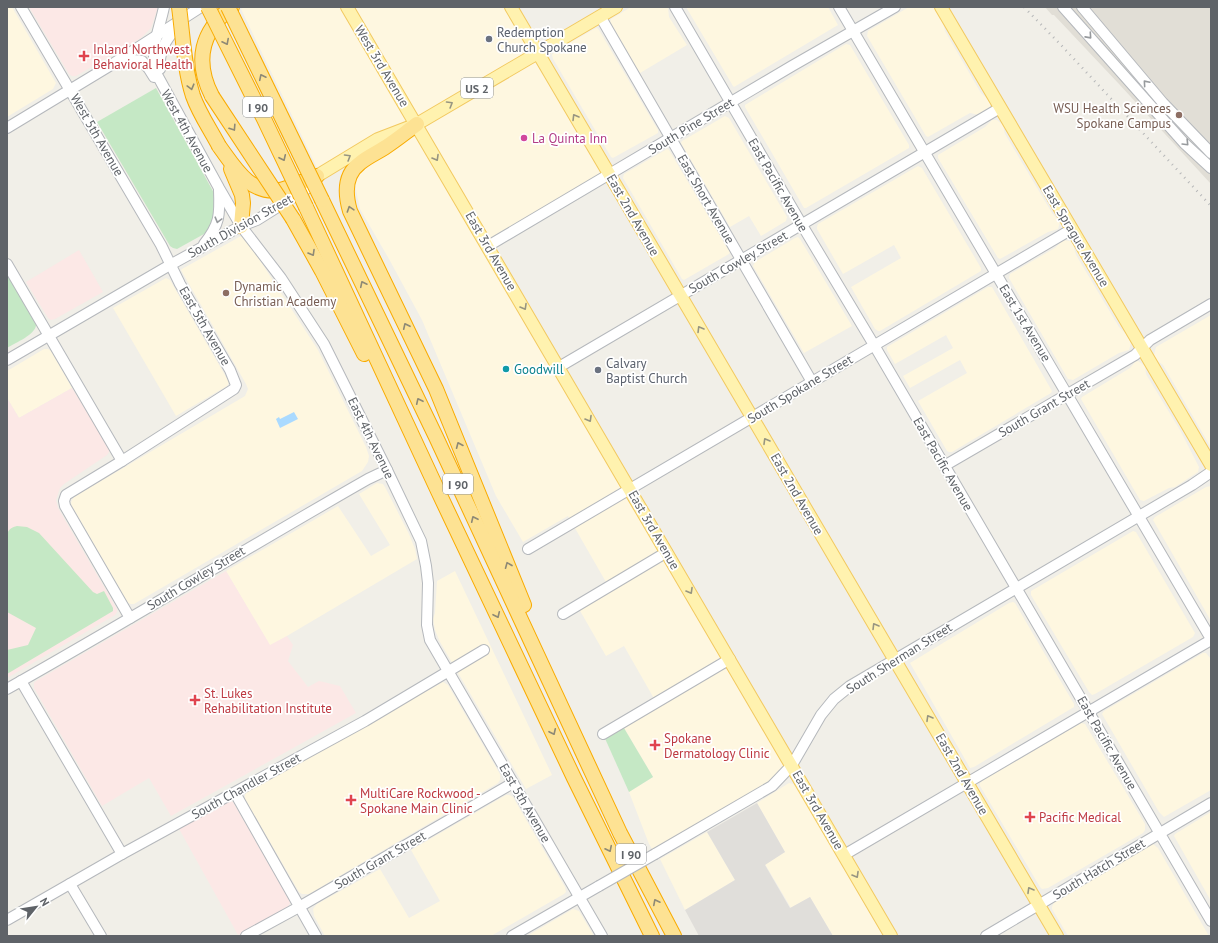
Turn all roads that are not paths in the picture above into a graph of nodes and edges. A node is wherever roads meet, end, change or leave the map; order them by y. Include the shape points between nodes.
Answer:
1 (21, 7) edge
2 (164, 7) edge
3 (179, 7) edge
4 (228, 7) edge
5 (232, 7) edge
6 (347, 7) edge
7 (511, 7) edge
8 (616, 7) edge
9 (675, 7) edge
10 (839, 7) edge
11 (895, 7) edge
12 (941, 7) edge
13 (1064, 7) edge
14 (1082, 7) edge
15 (201, 8) edge
16 (600, 16) junction
17 (853, 32) junction
18 (156, 36) junction
19 (538, 53) junction
20 (111, 65) junction
21 (70, 90) junction
22 (167, 94) junction
23 (730, 102) junction
24 (1000, 108) junction
25 (417, 124) junction
26 (7, 128) edge
27 (670, 138) junction
28 (219, 146) junction
29 (925, 153) junction
30 (1211, 153) edge
31 (1211, 168) edge
32 (609, 175) junction
33 (317, 176) junction
34 (219, 188) junction
35 (802, 225) junction
36 (241, 226) junction
37 (1072, 229) junction
38 (488, 246) junction
39 (202, 248) junction
40 (741, 260) junction
41 (7, 264) edge
42 (170, 265) junction
43 (996, 274) junction
44 (680, 296) junction
45 (1211, 304) edge
46 (48, 336) junction
47 (874, 346) junction
48 (1142, 348) junction
49 (7, 360) edge
50 (559, 367) junction
51 (812, 382) junction
52 (1067, 395) junction
53 (752, 418) junction
54 (122, 461) junction
55 (1211, 465) edge
56 (944, 466) junction
57 (387, 470) junction
58 (1211, 472) edge
59 (630, 488) junction
60 (438, 491) junction
61 (1138, 516) junction
62 (528, 548) dead end
63 (667, 552) junction
64 (1016, 588) junction
65 (563, 614) dead end
66 (130, 618) junction
67 (1211, 640) edge
68 (484, 650) dead end
69 (895, 659) junction
70 (730, 660) junction
71 (448, 671) junction
72 (21, 681) junction
73 (7, 689) edge
74 (1089, 711) junction
75 (603, 734) dead end
76 (792, 765) junction
77 (591, 770) junction
78 (513, 783) junction
79 (967, 783) junction
80 (235, 793) junction
81 (1211, 803) edge
82 (1160, 833) junction
83 (122, 854) junction
84 (844, 855) junction
85 (70, 884) junction
86 (580, 897) junction
87 (1039, 905) junction
88 (299, 907) junction
89 (7, 920) edge
90 (1211, 921) edge
91 (101, 936) edge
92 (246, 936) edge
93 (316, 936) edge
94 (512, 936) edge
95 (602, 936) edge
96 (652, 936) edge
97 (674, 936) edge
98 (891, 936) edge
99 (986, 936) edge
100 (1057, 936) edge

1 - 21 street, West 5th Avenue
2 - 18 street, West 4th Avenue
3 -> 28 highway, US 2, bridge via 193,96
77 -> 4 highway, I 90, bridge via 432,430
5 -> 60 highway, bridge via 210,29 203,48 204,79 212,96 292,219 322,271
6 - 25 main road, West 3rd Avenue
7 - 19 main road, East 2nd Avenue
8 - 16 main road, South Division Street / US 2
9 - 23 street, East Pacific Avenue
10 - 17 street, East 1st Avenue
11 - 17 street, South Pine Street
12 - 24 main road, East Sprague Avenue
13 -> 31 street via 1184,142
30 -> 14 street via 1163,103
15 - 18 street
15 - 22 street via 170,34 163,46 160,67
15 -> 60 highway, I 90, bridge via 264,119
16 - 19 main road, South Division Street / US 2
16 - 27 street, East Short Avenue
17 - 23 street, South Pine Street
17 - 29 street, East 1st Avenue
18 - 20 street
18 - 22 street, West 4th Avenue via 154,65
25 -> 19 main road, South Division Street / US 2
32 -> 19 main road, East 2nd Avenue
20 - 21 street
20 - 22 street via 133,60 142,61
21 - 26 street
21 - 42 street, West 5th Avenue via 161,245
22 - 34 street, West 4th Avenue
23 - 27 street, South Pine Street
23 - 35 street, East Pacific Avenue
24 - 29 street, South Cowley Street
24 - 37 main road, East Sprague Avenue
33 -> 25 main road, South Division Street / US 2 via 378,139
25 -> 38 main road, East 3rd Avenue
77 -> 25 highway via 436,389 350,211 346,192 354,168
27 - 32 street, South Pine Street
27 - 40 street, East Short Avenue
28 - 33 highway, US 2 via 243,177 261,189 280,190
28 - 36 highway via 242,195
29 - 35 street, South Cowley Street
29 - 43 street, East 1st Avenue
32 - 38 street, South Pine Street
32 - 44 main road, East 2nd Avenue
33 - 36 street, South Division Street via 308,188 257,220
34 - 36 street, West 4th Avenue
34 -> 39 street via 220,215 216,227
35 - 40 street, South Cowley Street
35 - 47 street, East Pacific Avenue
36 - 39 street, South Division Street
36 - 57 street, East 4th Avenue via 281,278 324,344
37 - 43 street, South Spokane Street
37 - 48 main road, East Sprague Avenue
38 -> 50 main road, East 3rd Avenue
39 - 42 street, South Division Street
40 - 44 street, South Cowley Street
40 - 51 street, East Short Avenue
41 - 46 street
42 - 46 street, South Division Street
42 - 54 street, East 5th Avenue via 236,385
43 - 47 street, South Spokane Street
43 - 52 street, East 1st Avenue
44 - 50 street, South Cowley Street
53 -> 44 main road, East 2nd Avenue
45 - 48 street, South Grant Street via 1150,340
46 - 49 street, South Division Street
46 - 54 street
47 - 51 street, South Spokane Street
47 - 56 street, East Pacific Avenue
48 - 52 street, South Grant Street via 1135,355
48 - 55 main road, East Sprague Avenue
50 -> 59 main road, East 3rd Avenue
51 - 53 street, South Spokane Street
52 - 56 street, South Grant Street
52 - 61 street, East 1st Avenue
53 - 59 street, South Spokane Street
69 -> 53 main road, East 2nd Avenue
54 - 66 street via 66,495 64,501
56 - 64 street, East Pacific Avenue
57 - 66 street, South Cowley Street
57 - 71 street, East 4th Avenue via 421,541 427,572 427,625 430,640
58 - 61 street, South Sherman Street
59 - 62 street, South Spokane Street
59 - 63 main road, East 3rd Avenue
60 -> 96 highway, I 90
61 - 64 street, South Sherman Street
61 - 67 street, East 1st Avenue
63 - 65 street
63 -> 70 main road, East 3rd Avenue
64 - 69 street, South Sherman Street
64 - 74 street, East Pacific Avenue
66 - 72 street, South Cowley Street
67 - 74 street
68 - 71 street, South Chandler Street
69 - 76 street, South Sherman Street via 850,686 834,699 821,715
79 -> 69 main road, East 2nd Avenue
70 - 75 street
70 - 76 main road, East 3rd Avenue
71 - 78 street, East 5th Avenue
71 - 80 street, South Chandler Street via 365,721
72 - 73 street, South Cowley Street
72 - 83 street
74 - 79 street
74 - 82 street, East Pacific Avenue
76 - 84 main road, East 3rd Avenue
76 - 86 street, South Sherman Street, bridge via 772,786
97 -> 77 highway, I 90 via 620,833
78 - 86 street, East 5th Avenue
78 - 88 street, South Grant Street
79 - 84 street
87 -> 79 main road, East 2nd Avenue
80 - 83 street, South Chandler Street
80 - 88 street
81 - 82 street, South Hatch Street
82 - 87 street, South Hatch Street
82 - 90 street, East Pacific Avenue
83 - 85 street, South Chandler Street
84 -> 98 main road, East 3rd Avenue
85 - 89 street, South Chandler Street
85 - 91 street
86 - 94 street, South Sherman Street
86 - 95 street, East 5th Avenue
87 - 99 street, South Hatch Street
87 - 100 main road, East 2nd Avenue
88 - 92 street, South Grant Street
88 - 93 street

